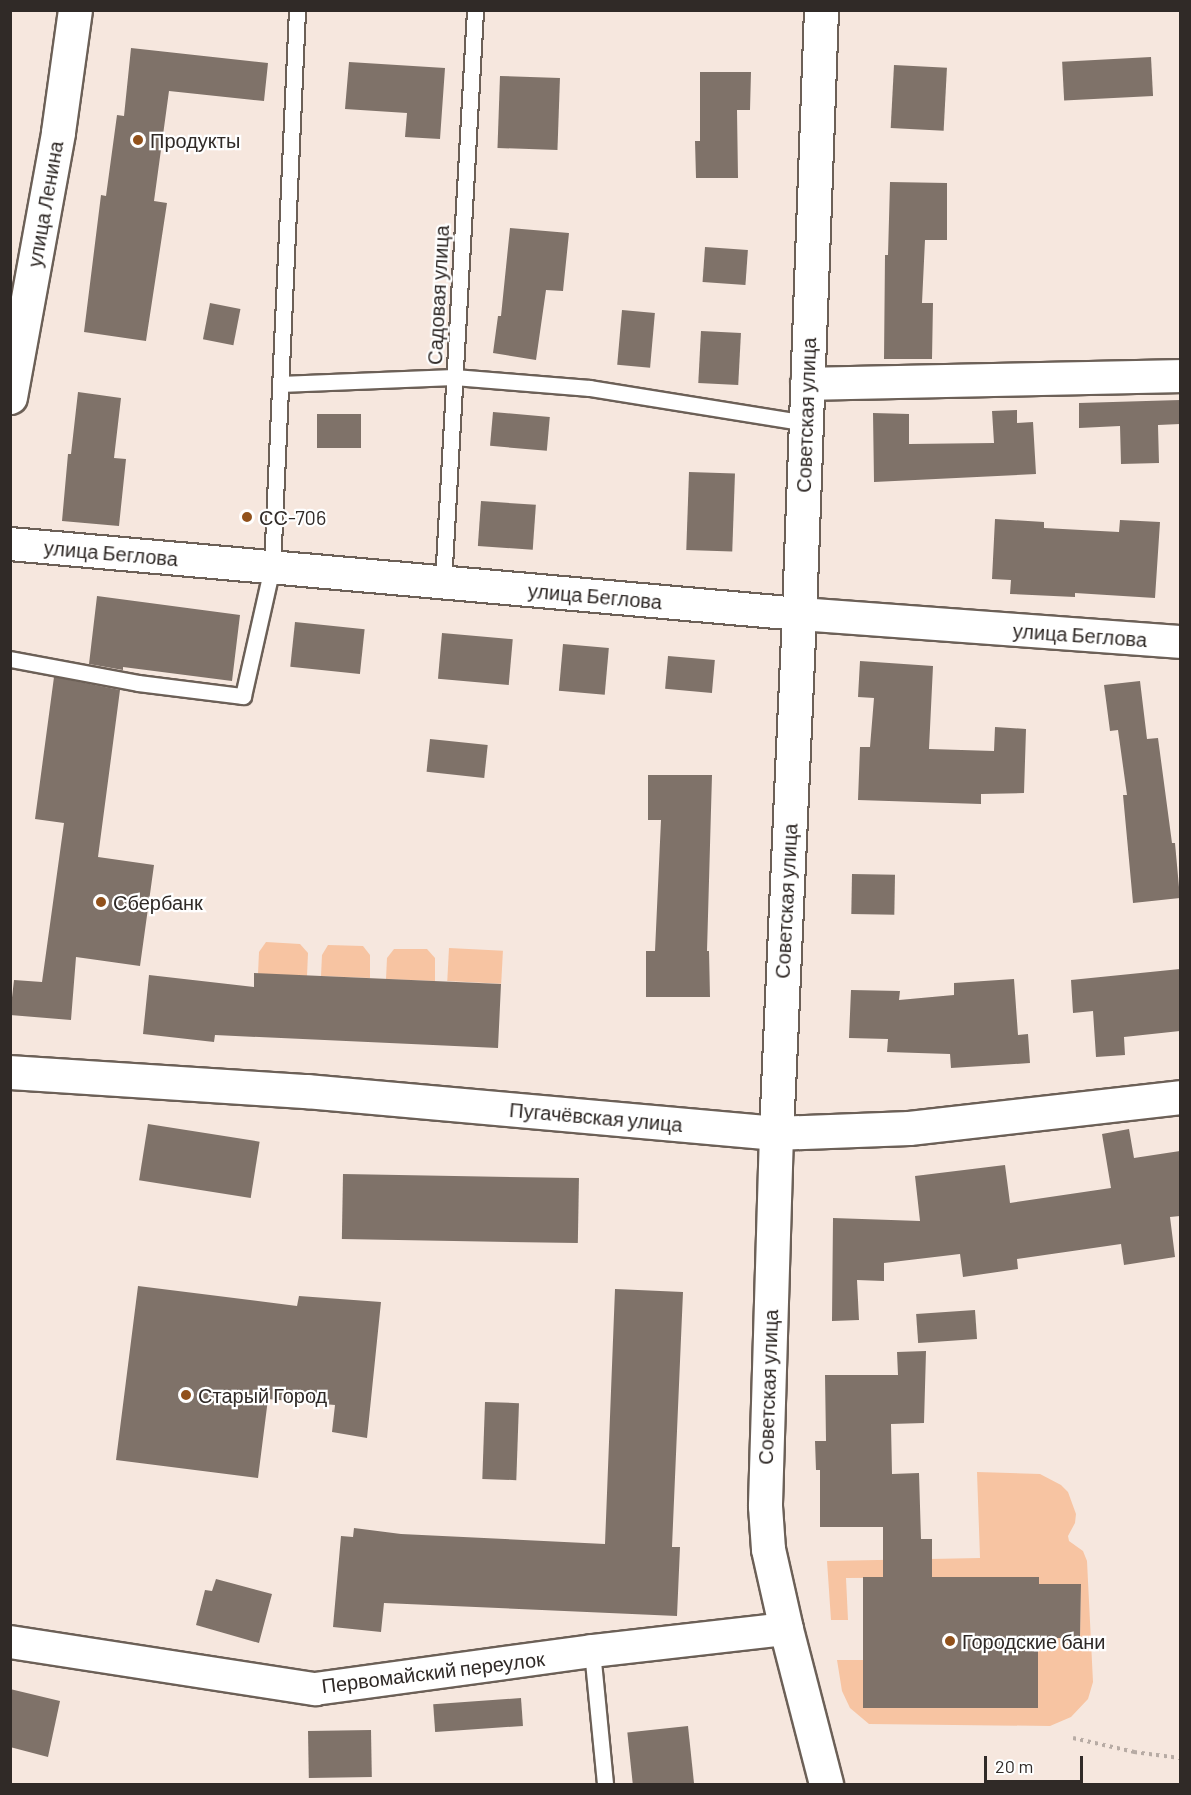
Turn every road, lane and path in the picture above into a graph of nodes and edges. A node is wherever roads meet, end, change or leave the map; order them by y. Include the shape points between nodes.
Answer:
1 (75, 10) edge
2 (297, 10) edge
3 (475, 10) edge
4 (821, 10) edge
5 (1180, 376) edge
6 (454, 377) junction
7 (280, 384) junction
8 (807, 384) junction
9 (10, 397) edge
10 (806, 423) junction
11 (10, 544) edge
12 (272, 567) junction
13 (443, 582) junction
14 (799, 614) junction
15 (1180, 642) edge
16 (10, 658) edge
17 (10, 1072) edge
18 (1180, 1097) edge
19 (776, 1133) junction
20 (786, 1629) junction
21 (10, 1642) edge
22 (592, 1651) junction
23 (1072, 1738) dead end
24 (1180, 1758) edge
25 (605, 1785) edge
26 (826, 1785) edge

1 - 9 street, улица Ленина via 58,132
2 - 7 lane
3 - 6 lane, Садовая улица
4 - 8 street, Советская улица
5 - 8 street
6 - 7 lane
6 - 10 lane via 590,388
6 - 13 lane, Садовая улица
7 - 12 lane
8 - 10 street, Советская улица
10 - 14 street, Советская улица
11 - 12 street, улица Беглова
12 - 13 street, улица Беглова
12 - 16 lane via 243,696 138,683
13 - 14 street, улица Беглова
14 - 15 street, улица Беглова
14 - 19 street, Советская улица
17 - 19 street, Пугачёвская улица via 306,1091
18 - 19 street, Пугачёвская улица via 909,1128
19 - 20 street, Советская улица via 765,1506 768,1549
20 - 22 street, Первомайский переулок
20 - 26 street, Советская улица
21 - 22 street, Первомайский переулок via 315,1689
22 - 25 lane
23 - 24 path

